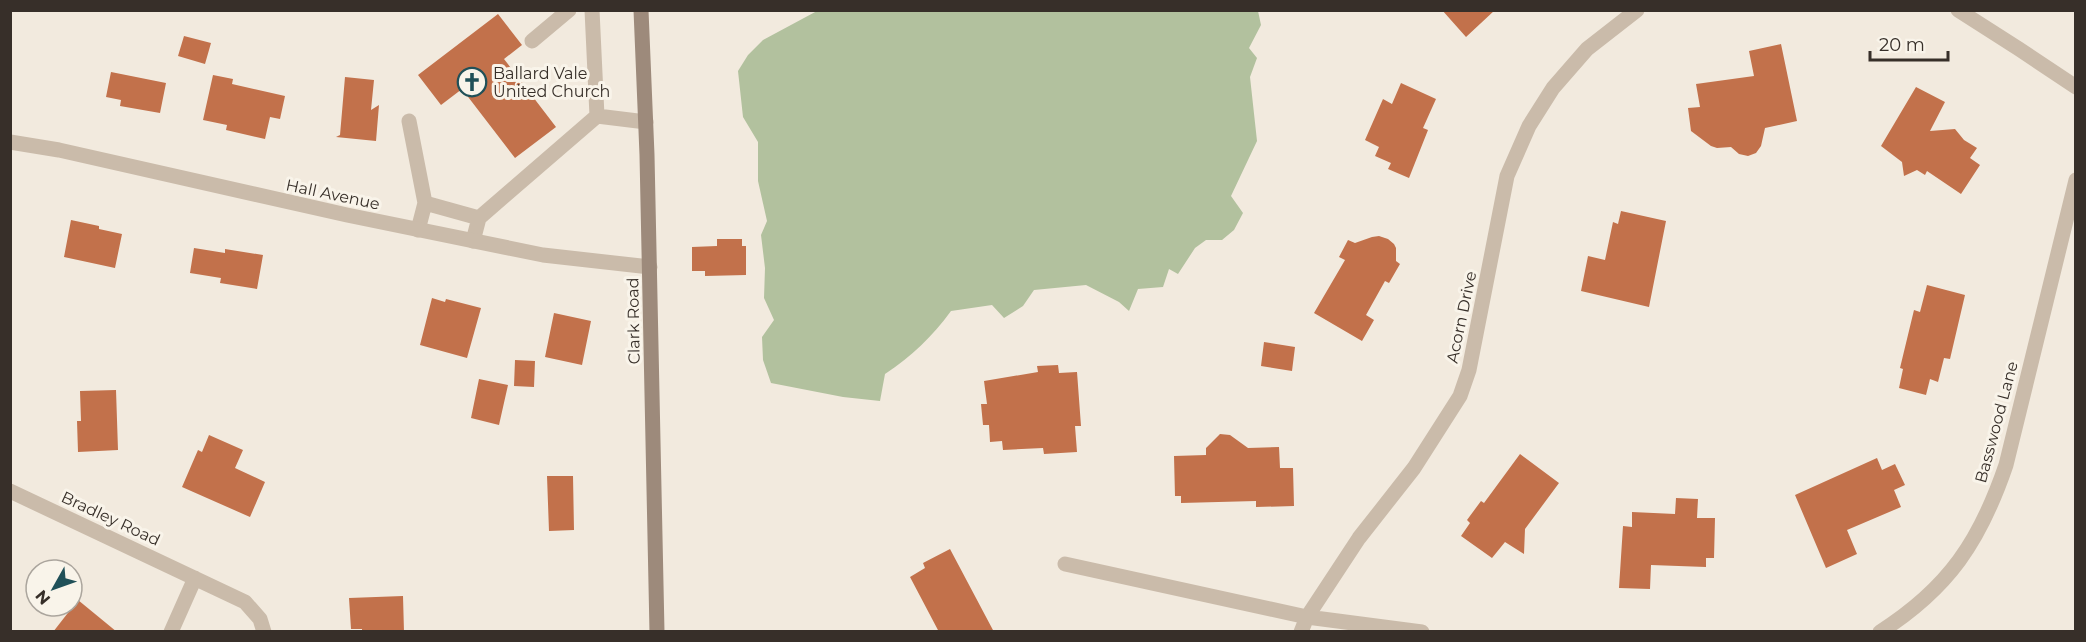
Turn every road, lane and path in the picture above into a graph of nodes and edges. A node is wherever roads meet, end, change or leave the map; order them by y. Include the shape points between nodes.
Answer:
1 (569, 10) edge
2 (592, 10) edge
3 (641, 10) edge
4 (1636, 10) edge
5 (1958, 10) edge
6 (532, 41) dead end
7 (2076, 87) edge
8 (597, 116) junction
9 (409, 121) dead end
10 (646, 122) junction
11 (10, 142) edge
12 (2076, 180) edge
13 (426, 202) junction
14 (479, 218) junction
15 (418, 230) junction
16 (473, 241) junction
17 (650, 267) junction
18 (10, 491) edge
19 (1065, 564) dead end
20 (195, 578) junction
21 (1304, 624) edge
22 (171, 632) edge
23 (264, 632) edge
24 (657, 632) edge
25 (1422, 632) edge
26 (1880, 632) edge

1 - 6 street
2 - 8 street
3 - 10 main road, Clark Road
4 - 21 street, Acorn Drive via 1587,49 1553,88 1529,126 1508,176 1469,370 1460,396 1414,468 1359,538
5 - 7 street
8 - 10 street
8 - 14 street
9 - 13 street
10 - 17 main road, Clark Road
11 - 15 street, Hall Avenue
12 - 26 street, Basswood Lane via 1995,498 1958,564 1934,592
13 - 14 street
13 - 15 street
14 - 16 street
15 - 16 street, Hall Avenue
16 - 17 street, Hall Avenue via 543,255
17 - 24 main road, Clark Road
18 - 20 street, Bradley Road
19 - 21 street
20 - 22 street
20 - 23 street, Bradley Road via 245,602 260,619
21 - 25 street

